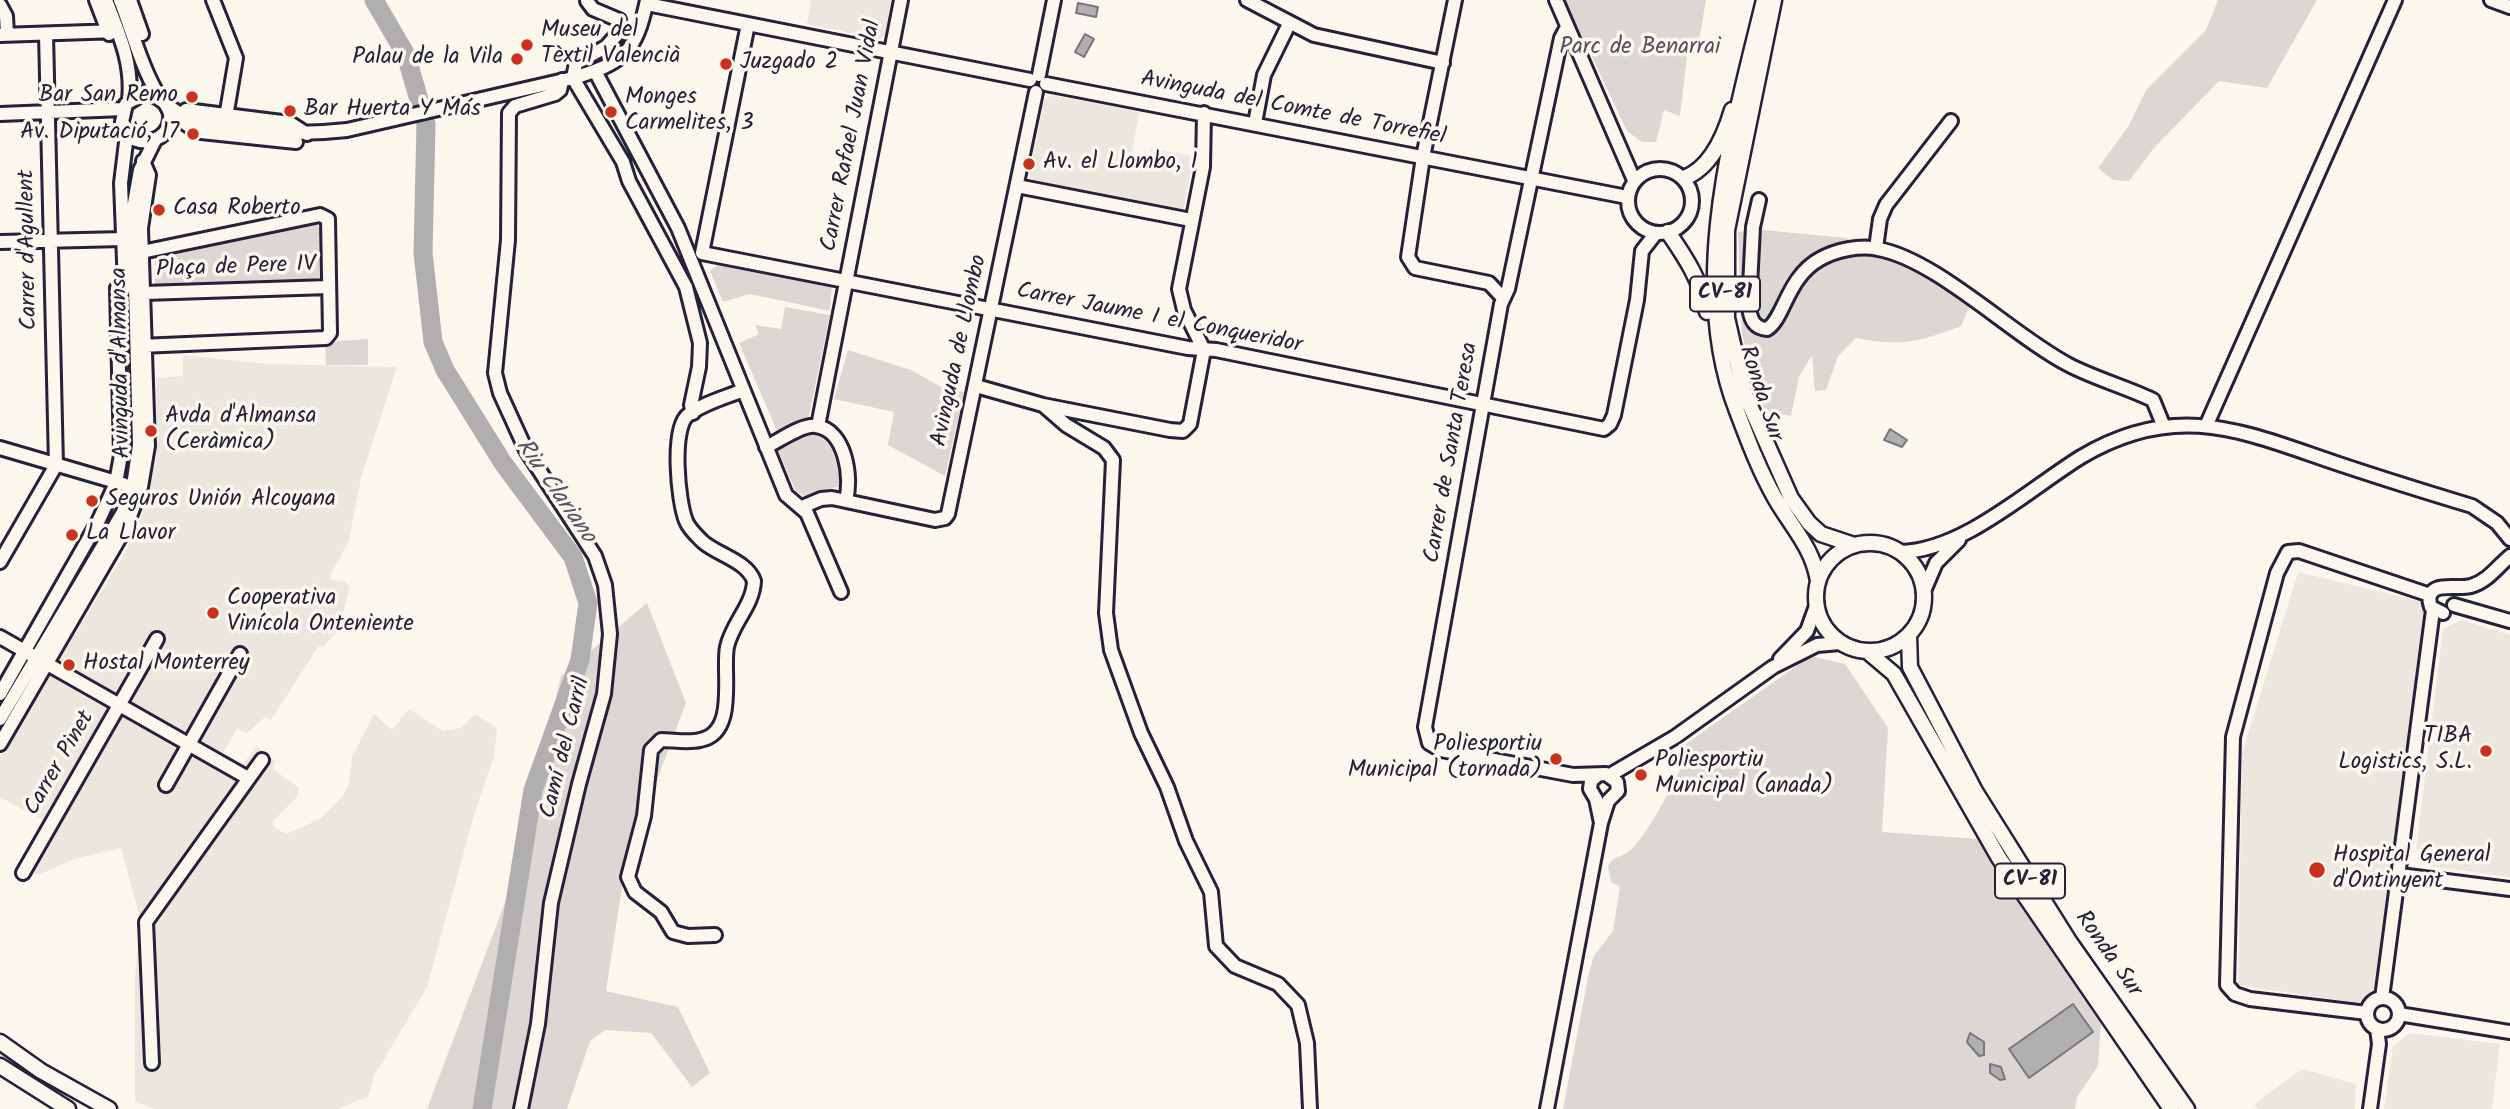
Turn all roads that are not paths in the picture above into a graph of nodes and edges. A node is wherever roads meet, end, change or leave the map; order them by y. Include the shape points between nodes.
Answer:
1 (96, 0) edge
2 (106, 0) edge
3 (120, 0) edge
4 (130, 0) edge
5 (214, 0) edge
6 (574, 0) edge
7 (587, 0) edge
8 (901, 0) edge
9 (1054, 0) edge
10 (1247, 0) edge
11 (1455, 0) edge
12 (1556, 0) edge
13 (1764, 0) edge
14 (1774, 0) edge
15 (2395, 0) edge
16 (2491, 0) edge
17 (647, 2) edge
18 (0, 5) edge
19 (2510, 7) edge
20 (748, 24) junction
21 (1289, 24) junction
22 (1567, 27) junction
23 (113, 32) junction
24 (3, 34) edge
25 (46, 34) junction
26 (1755, 39) junction
27 (890, 51) junction
28 (1443, 63) junction
29 (595, 71) junction
30 (150, 76) junction
31 (567, 79) junction
32 (1038, 83) junction
33 (126, 104) junction
34 (166, 104) junction
35 (48, 112) junction
36 (1204, 113) junction
37 (0, 114) edge
38 (226, 117) junction
39 (1951, 121) dead end
40 (207, 123) junction
41 (1255, 123) junction
42 (187, 125) junction
43 (167, 129) junction
44 (127, 134) junction
45 (311, 134) junction
46 (155, 141) junction
47 (1423, 157) junction
48 (1635, 174) junction
49 (1531, 178) junction
50 (1684, 178) junction
51 (1017, 186) junction
52 (1759, 200) dead end
53 (1628, 203) junction
54 (1192, 220) junction
55 (1638, 225) junction
56 (1662, 233) junction
57 (123, 239) junction
58 (0, 242) edge
59 (50, 242) junction
60 (1643, 246) junction
61 (139, 248) junction
62 (1876, 248) junction
63 (697, 257) junction
64 (846, 280) junction
65 (125, 285) junction
66 (329, 287) junction
67 (144, 293) junction
68 (1503, 298) junction
69 (991, 309) junction
70 (141, 346) junction
71 (1204, 350) junction
72 (976, 386) junction
73 (743, 390) junction
74 (1730, 393) junction
75 (1044, 405) junction
76 (1484, 405) junction
77 (693, 413) junction
78 (2207, 424) junction
79 (818, 426) junction
80 (2164, 427) junction
81 (766, 447) junction
82 (0, 448) edge
83 (142, 458) junction
84 (56, 465) junction
85 (118, 484) junction
86 (846, 500) junction
87 (802, 507) junction
88 (2504, 525) edge
89 (1970, 530) junction
90 (2510, 538) edge
91 (1854, 545) junction
92 (1900, 552) junction
93 (2509, 554) edge
94 (94, 556) junction
95 (0, 562) edge
96 (105, 566) junction
97 (1818, 581) junction
98 (1924, 591) junction
99 (841, 592) dead end
100 (2430, 595) junction
101 (2449, 603) junction
102 (1816, 606) junction
103 (2510, 621) edge
104 (1909, 636) junction
105 (0, 637) edge
106 (156, 639) dead end
107 (1840, 643) junction
108 (1868, 652) junction
109 (240, 654) dead end
110 (36, 658) junction
111 (1773, 667) junction
112 (0, 694) edge
113 (119, 705) junction
114 (0, 719) edge
115 (0, 744) edge
116 (189, 745) junction
117 (262, 760) dead end
118 (1573, 775) junction
119 (1608, 777) junction
120 (248, 778) junction
121 (166, 785) dead end
122 (1598, 797) junction
123 (23, 873) dead end
124 (2400, 875) junction
125 (2510, 889) edge
126 (715, 935) dead end
127 (2385, 995) junction
128 (2367, 1013) junction
129 (2399, 1016) junction
130 (2381, 1029) junction
131 (2510, 1032) edge
132 (0, 1042) edge
133 (152, 1063) dead end
134 (0, 1066) edge
135 (68, 1109) edge
136 (108, 1109) edge
137 (521, 1109) edge
138 (1310, 1109) edge
139 (1547, 1109) edge
140 (2171, 1109) edge
141 (2187, 1109) edge
142 (2370, 1109) edge

1 - 23 street
2 - 23 street
3 - 30 street
4 - 30 street via 155,69
5 - 38 street via 236,58
6 - 7 street
7 - 31 street via 593,9 619,20 621,30 606,47 575,64
8 - 27 street, Carrer Rafael Juan Vidal
9 - 32 street, Avinguda de Llombo
10 - 21 street
11 - 28 street
12 - 22 street
13 - 26 main road, Ronda Sur / CV-81
14 - 91 main road, Ronda Sur / CV-81 via 1727,230 1727,318 1744,392 1791,498 1821,534
15 - 78 street
16 - 19 street
17 - 20 street, Avinguda del Comte de Torrefiel
17 - 29 street via 631,49
18 - 24 street via 6,16
20 - 27 street, Avinguda del Comte de Torrefiel
20 - 63 street
21 - 28 street via 1314,35
21 - 41 street via 1264,75
22 - 48 street
22 - 49 street, Carrer de Santa Teresa
23 - 25 street
23 - 33 street via 130,68
24 - 25 street
25 - 35 street, Carrer d'Agullent
26 - 50 main road via 1720,141 1700,169
26 - 74 main road, Ronda Sur / CV-81 via 1715,236 1713,293
27 - 32 street, Avinguda del Comte de Torrefiel
27 - 64 street, Carrer Rafael Juan Vidal
28 - 47 street
29 - 31 street
29 - 63 street
30 - 34 street
31 - 45 street via 347,130
31 - 77 street via 623,162 684,282 700,343
31 - 137 street, Camí del Carril via 555,94 515,106 509,113 508,240 495,373 499,393 526,450 595,556 605,585 610,634 604,694 551,903 538,1024
32 - 36 street, Avinguda del Comte de Torrefiel
32 - 51 street, Avinguda de Llombo
33 - 34 street via 144,93
33 - 35 street
33 - 44 street via 121,122
34 - 38 street
34 - 40 street via 173,112
34 - 43 street via 170,116
35 - 37 street
35 - 59 street, Carrer d'Agullent
36 - 41 street, Avinguda del Comte de Torrefiel
36 - 54 street via 1203,167
38 - 45 street via 290,123
39 - 62 street via 1886,205
40 - 42 street
40 - 45 street
41 - 47 street, Avinguda del Comte de Torrefiel
42 - 43 street
42 - 45 street via 201,132 276,142 299,142
43 - 46 street
44 - 46 street via 140,142
44 - 57 street, Avinguda d'Almansa via 121,175
46 - 61 street, Avinguda d'Almansa via 143,161 133,209
47 - 49 street, Avinguda del Comte de Torrefiel
47 - 68 street via 1408,257 1411,265 1489,283
48 - 50 street via 1661,168
48 - 53 street
49 - 53 street, Avinguda del Comte de Torrefiel via 1612,194
49 - 68 street, Carrer de Santa Teresa
50 - 56 street via 1690,188 1691,210 1686,220
51 - 54 street
51 - 69 street, Avinguda de Llombo
52 - 62 street via 1749,306 1752,322 1761,329 1773,325 1791,286 1810,265 1839,252
53 - 55 street
54 - 71 street via 1179,295
55 - 56 street
55 - 60 street
56 - 60 street
56 - 74 main road via 1691,267 1702,290
57 - 59 street
57 - 65 street, Avinguda d'Almansa
58 - 59 street
59 - 84 street, Carrer d'Agullent
60 - 76 street, Carrer Jaume I el Conqueridor via 1637,300 1610,424 1594,429
61 - 66 street, Plaça de Pere IV via 320,215 328,219
61 - 67 street, Avinguda d'Almansa
61 - 70 street, Avinguda d'Almansa
62 - 80 street via 1916,264 2070,365 2153,400
63 - 64 street, Carrer Jaume I el Conqueridor
63 - 73 street
64 - 69 street, Carrer Jaume I el Conqueridor
64 - 79 street, Carrer Rafael Juan Vidal
65 - 70 street via 130,341
65 - 85 street, Avinguda d'Almansa via 117,288
66 - 67 street, Plaça de Pere IV
66 - 70 street via 330,333 326,338
67 - 70 street, Avinguda d'Almansa
68 - 76 street, Carrer de Santa Teresa
69 - 71 street, Carrer Jaume I el Conqueridor
69 - 72 street, Avinguda de Llombo
70 - 83 street, Avinguda d'Almansa
71 - 75 street via 1193,416 1180,431
71 - 76 street, Carrer Jaume I el Conqueridor
72 - 75 street
72 - 86 street, Avinguda de Llombo via 945,519
73 - 77 street
73 - 81 street
74 - 97 main road, Ronda Sur / CV-81 via 1766,481 1814,558
75 - 138 street via 1104,448 1113,460 1106,613 1111,650 1140,733 1211,892 1216,946 1235,966 1278,984 1298,1005 1307,1043
76 - 118 street, Carrer de Santa Teresa via 1426,738 1441,750
77 - 126 street via 682,426 678,452 685,520 712,549 749,571 754,587 727,649 727,705 718,725 703,739 661,740 651,750 644,817 628,877 635,892 661,912 673,932
78 - 80 street
78 - 88 street via 2265,438 2472,506
79 - 81 street
79 - 86 street via 845,455
80 - 89 street via 2123,438 2084,456
81 - 87 street via 786,495
82 - 84 street
83 - 85 street via 129,480
83 - 94 street, Avinguda d'Almansa via 123,512
83 - 96 street, Avinguda d'Almansa via 144,476 133,512
84 - 85 street
84 - 95 street
85 - 94 street, Avinguda d'Almansa
85 - 110 street, Avinguda d'Almansa
86 - 87 street, Avinguda de Llombo via 821,499
87 - 99 street
88 - 90 street
89 - 92 street via 1936,547
89 - 98 street via 1942,556
91 - 92 main road, CV-81 via 1878,543
91 - 97 main road via 1838,553
92 - 98 main road via 1916,569
93 - 101 street via 2493,574
94 - 96 street
94 - 110 street, Avinguda d'Almansa
96 - 110 street, Avinguda d'Almansa
97 - 102 main road, CV-81
98 - 104 main road, CV-81 via 1922,615
100 - 101 street
100 - 101 street via 2440,587
100 - 128 street via 2299,551 2288,552 2277,573 2233,737 2227,985 2249,999
101 - 103 street
101 - 124 street
102 - 107 main road via 1825,627
102 - 111 street, Carrer de Santa Teresa via 1807,631
104 - 108 main road via 1883,650
104 - 141 main road, Ronda Sur / CV-81 via 1910,667 1975,791 2036,892
105 - 110 street
106 - 113 street, Carrer Pinet
107 - 108 main road, CV-81
107 - 111 street, Carrer de Santa Teresa via 1817,645
108 - 140 main road, Ronda Sur / CV-81 via 1894,674 1999,858
109 - 116 street
110 - 112 street, Avinguda d'Almansa
110 - 113 street
110 - 114 street, Avinguda d'Almansa
110 - 115 street, Avinguda d'Almansa
111 - 119 street, Carrer de Santa Teresa
113 - 116 street
113 - 123 street, Carrer Pinet
116 - 120 street
116 - 121 street
117 - 120 street
118 - 119 street, Carrer de Santa Teresa
118 - 122 street, Carrer de Santa Teresa
119 - 122 street via 1591,781
119 - 122 street via 1616,796
120 - 133 street via 146,922
122 - 139 street via 1601,823
124 - 125 street
124 - 127 street
127 - 128 street via 2372,1002
127 - 129 street via 2396,1004
128 - 130 street via 2369,1022
129 - 130 street via 2392,1027
129 - 131 street
130 - 142 street
132 - 136 main road
134 - 135 main road

